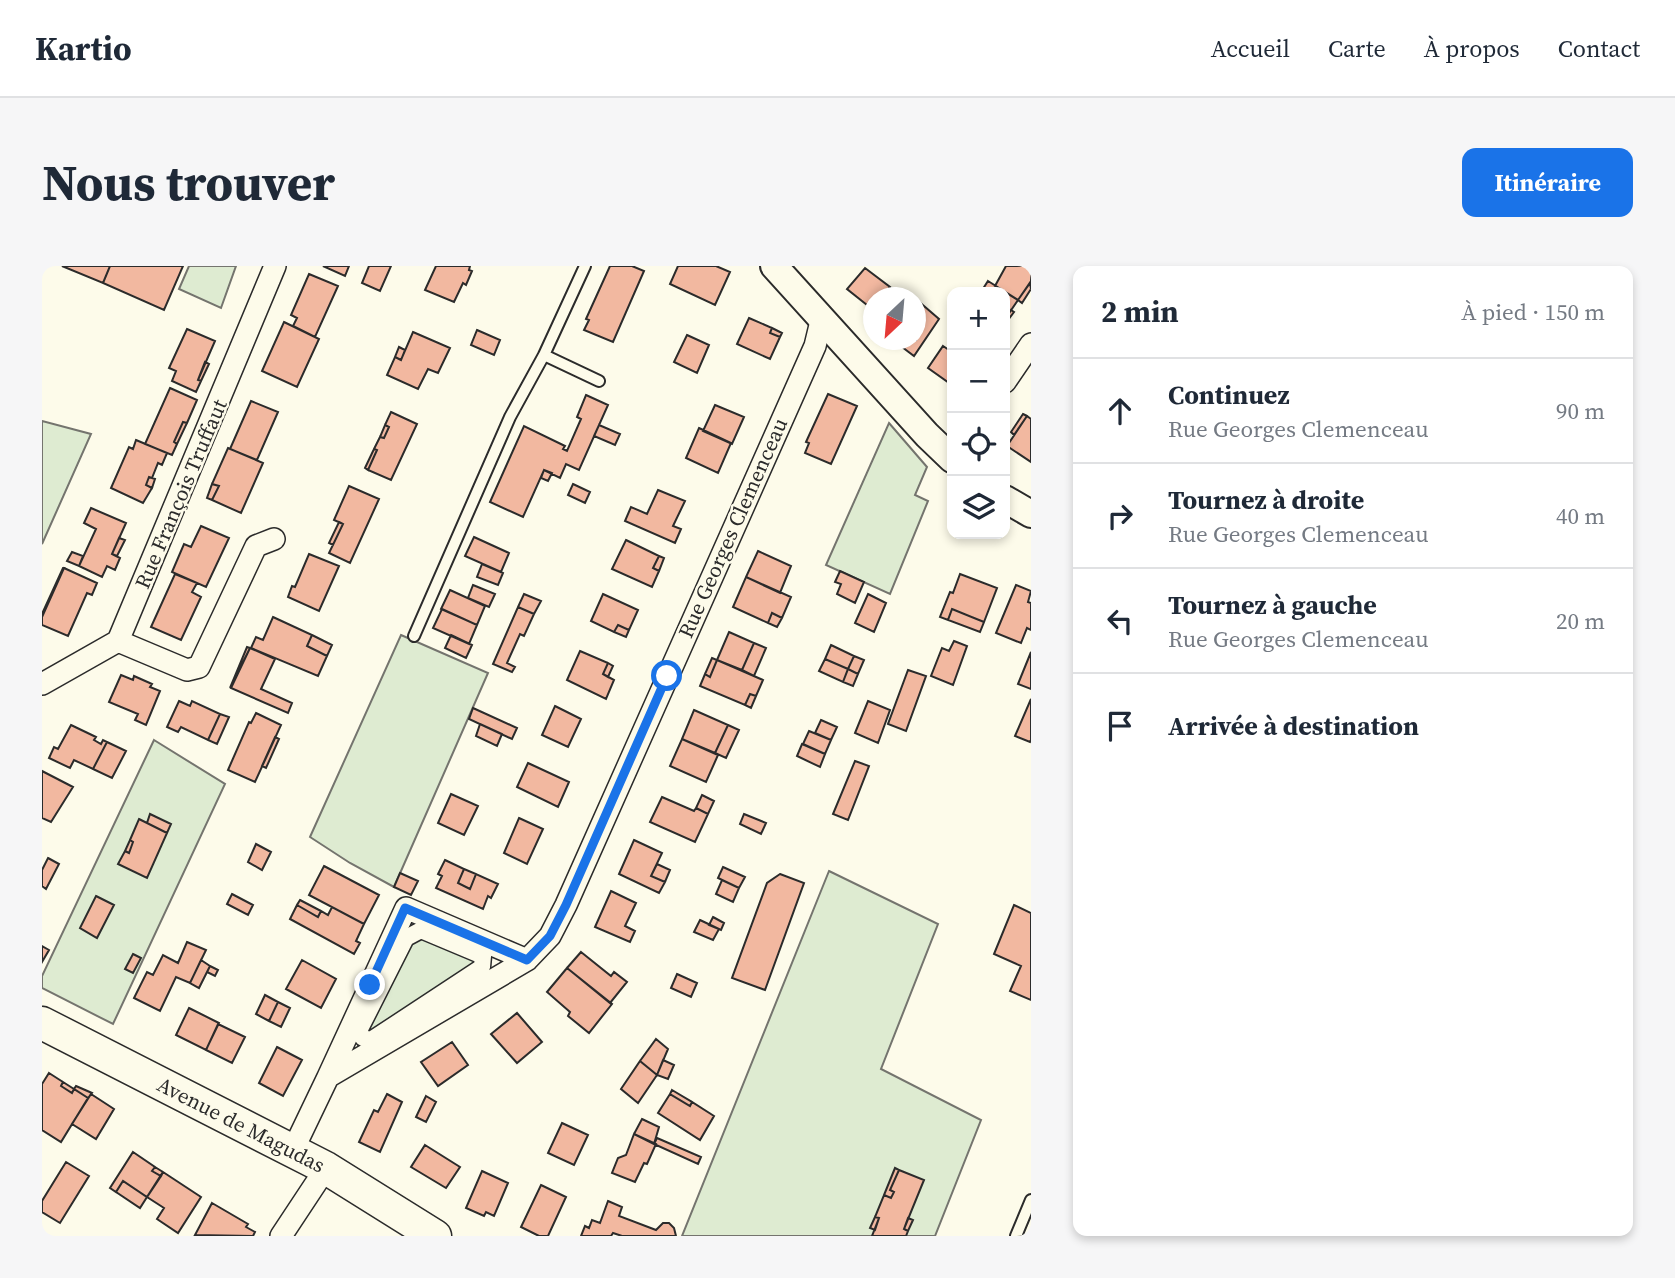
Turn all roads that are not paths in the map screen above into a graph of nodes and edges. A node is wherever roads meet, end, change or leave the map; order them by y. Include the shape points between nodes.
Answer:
1 (275, 266) edge
2 (585, 266) edge
3 (774, 266) edge
4 (822, 317) junction
5 (1031, 344) edge
6 (544, 355) junction
7 (1010, 375) edge
8 (599, 381) dead end
9 (947, 454) edge
10 (1010, 502) edge
11 (1031, 514) edge
12 (274, 539) dead end
13 (414, 636) dead end
14 (118, 641) junction
15 (42, 684) edge
16 (421, 930) joint
17 (527, 960) junction
18 (42, 1023) edge
19 (328, 1077) junction
20 (293, 1150) junction
21 (326, 1168) junction
22 (1031, 1200) edge
23 (281, 1236) edge
24 (435, 1236) edge
25 (1016, 1236) edge

1 - 14 street, Rue François Truffaut
2 - 6 lane
3 - 4 street
4 - 9 street
4 - 17 street, Rue Georges Clemenceau via 815,346 566,905 550,936
5 - 7 street
6 - 8 lane
6 - 13 lane via 510,417
10 - 11 street
12 - 14 street via 256,546 199,667 187,670
14 - 15 street
16 - 16 street via 405,938 359,1031 363,1038 371,1040 482,967 483,956
17 - 19 street, Rue Georges Clemenceau
17 - 19 street via 405,908
18 - 20 main road, Avenue de Magudas
19 - 20 street
20 - 21 main road, Avenue de Magudas
21 - 23 street
21 - 24 main road, Avenue de Magudas
22 - 25 lane

